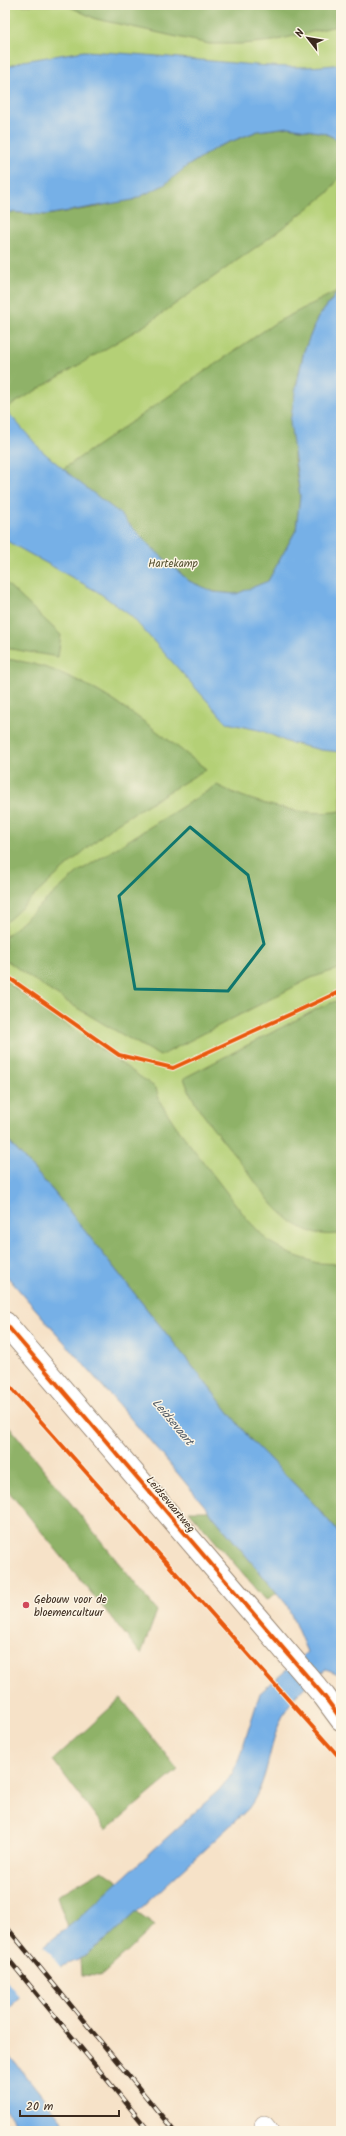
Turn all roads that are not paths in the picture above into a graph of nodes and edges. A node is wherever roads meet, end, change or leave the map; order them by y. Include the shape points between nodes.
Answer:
1 (5, 1323) edge
2 (341, 1719) edge

1 - 2 street, Leidsevaartweg

